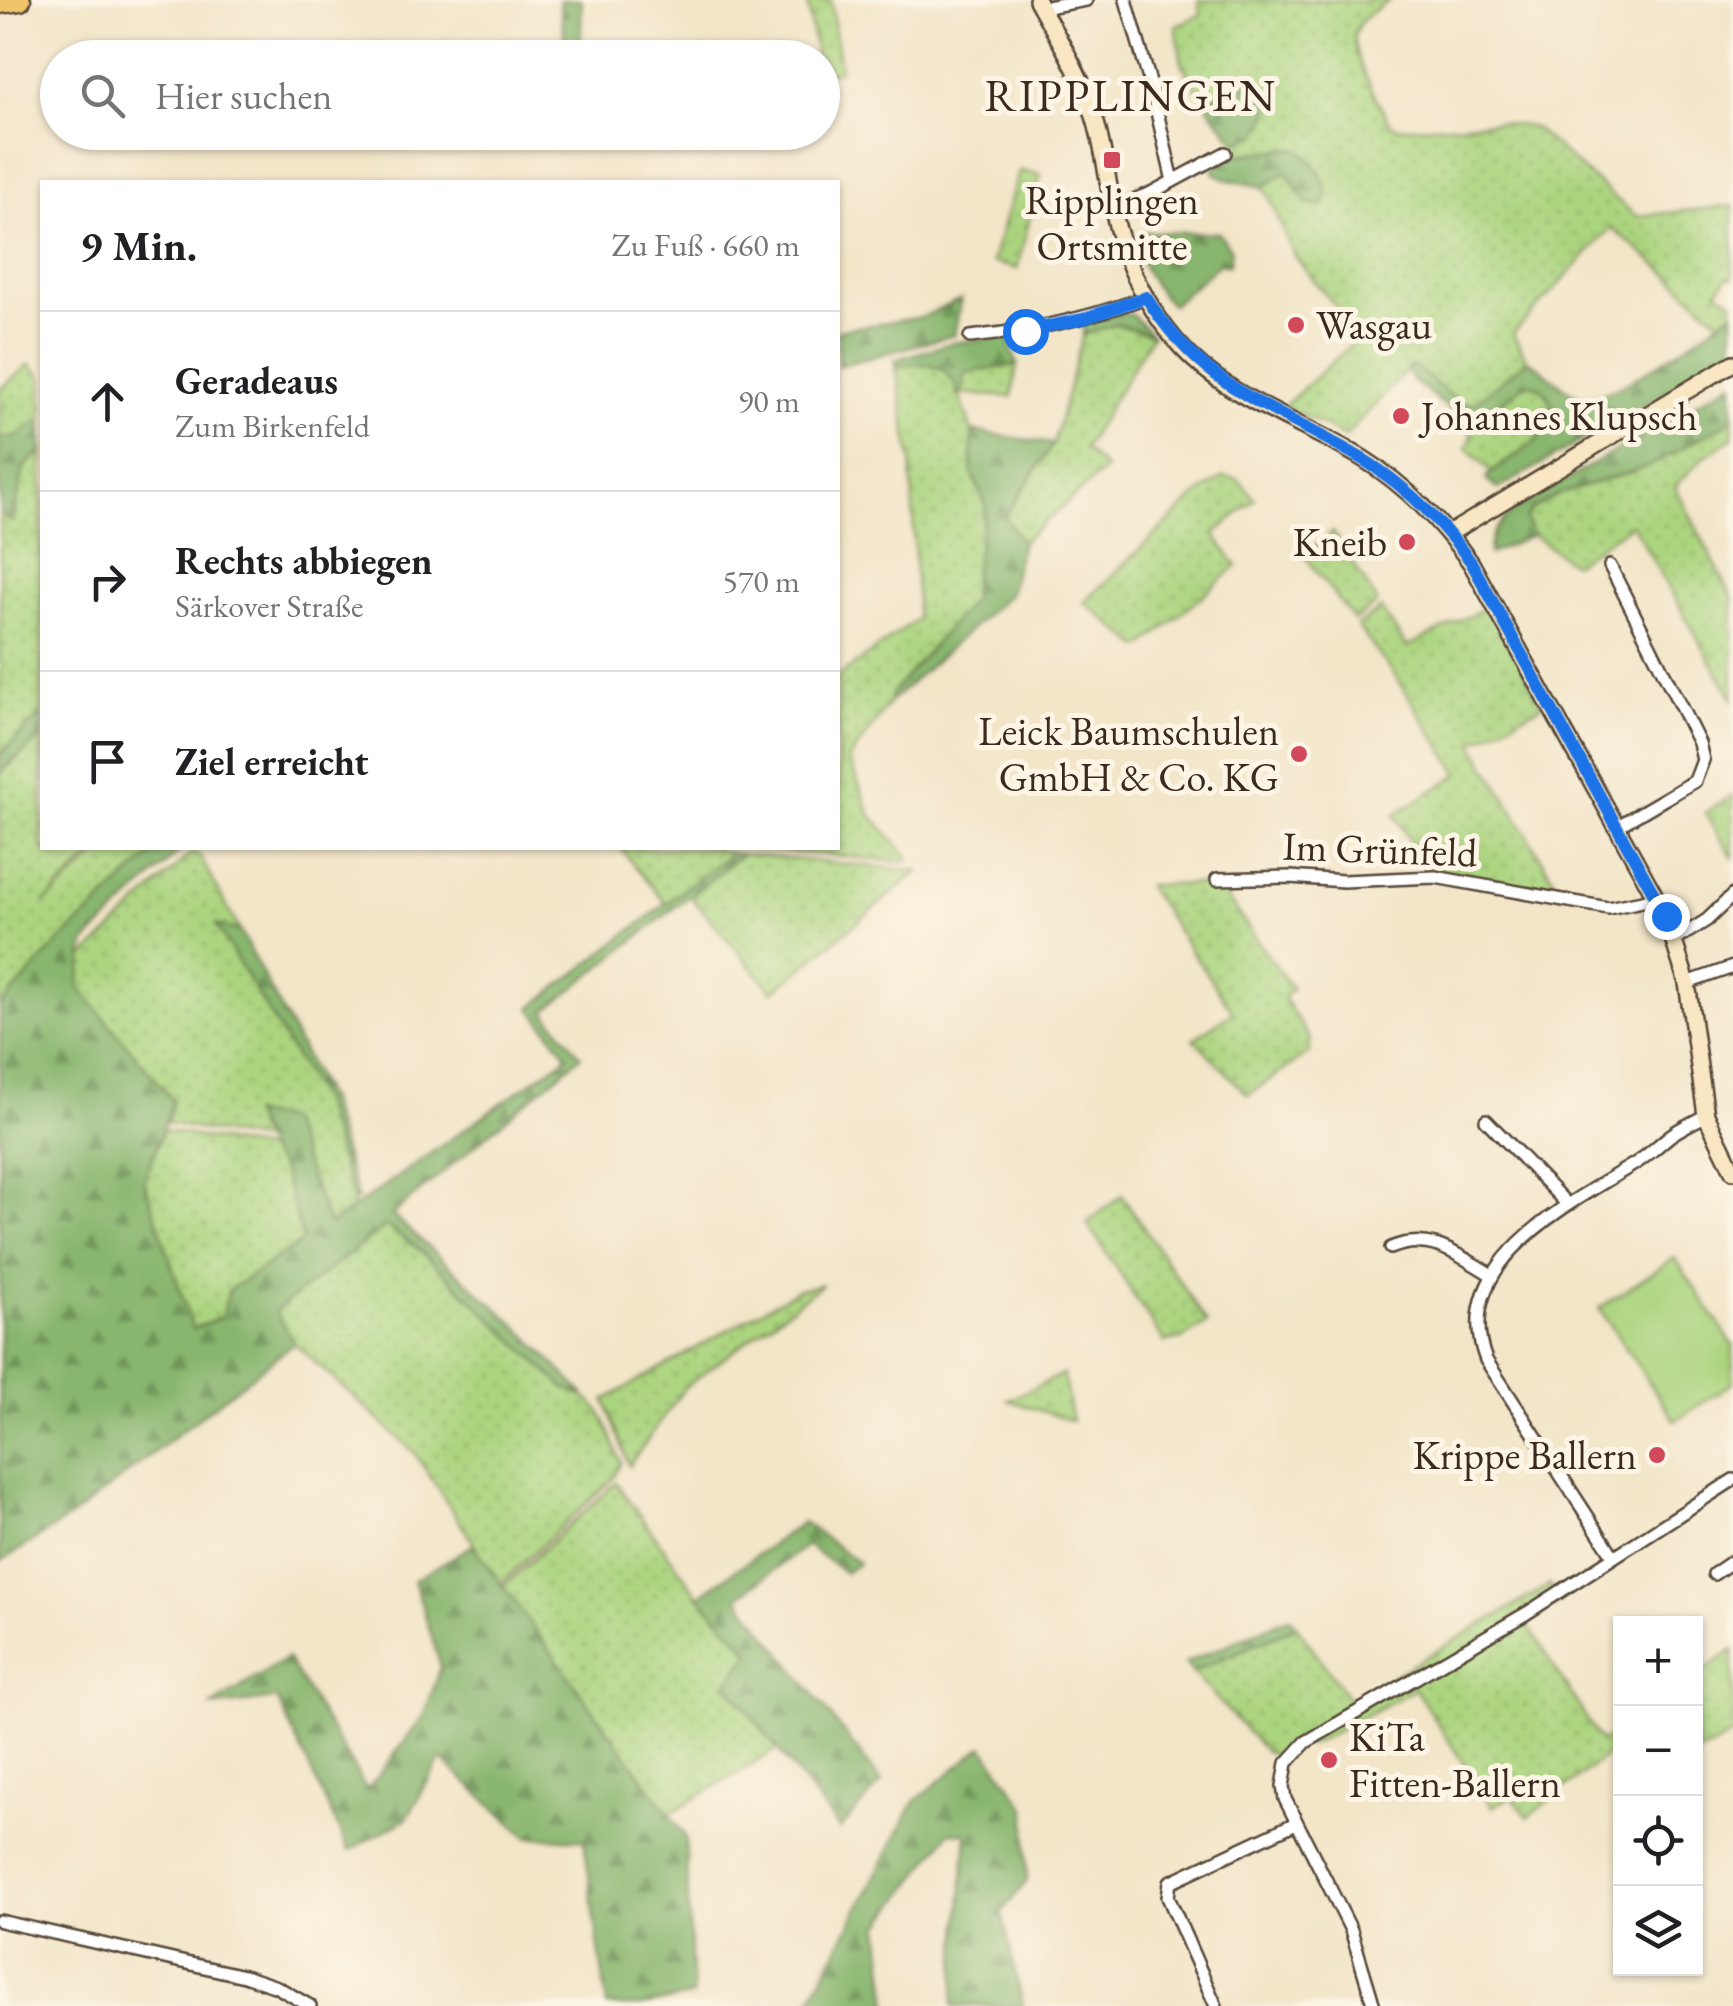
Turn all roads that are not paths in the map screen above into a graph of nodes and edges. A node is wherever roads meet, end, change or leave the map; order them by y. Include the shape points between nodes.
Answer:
1 (20, 0) edge
2 (1086, 0) edge
3 (1126, 0) edge
4 (0, 3) edge
5 (1039, 4) edge
6 (1225, 153) dead end
7 (1172, 182) junction
8 (1113, 208) junction
9 (1146, 297) junction
10 (970, 337) dead end
11 (1733, 363) edge
12 (1450, 533) junction
13 (1610, 566) dead end
14 (1618, 826) junction
15 (1217, 879) dead end
16 (1733, 894) edge
17 (1657, 898) junction
18 (1676, 940) junction
19 (1733, 967) edge
20 (1687, 983) junction
21 (1706, 1115) junction
22 (1486, 1120) dead end
23 (1733, 1171) edge
24 (1567, 1204) junction
25 (1391, 1248) dead end
26 (1492, 1275) junction
27 (1733, 1480) edge
28 (1614, 1557) junction
29 (1733, 1561) edge
30 (1714, 1574) dead end
31 (1296, 1823) junction
32 (0, 1921) edge
33 (310, 2006) edge
34 (1216, 2006) edge
35 (1374, 2006) edge

1 - 4 highway
2 - 5 street
3 - 7 street
5 - 8 main road via 1094,115
6 - 7 street
7 - 8 street
8 - 9 main road
9 - 10 street via 1083,319
9 - 12 main road via 1200,364 1381,471
11 - 12 main road
12 - 14 main road
13 - 14 street via 1703,760 1694,781
14 - 17 main road
15 - 17 street, Im Grünfeld via 1436,876 1595,907
16 - 18 street
17 - 18 main road
18 - 20 main road
19 - 20 street
20 - 21 main road
21 - 23 main road
21 - 24 street
22 - 24 street
24 - 26 street
25 - 26 street via 1432,1242
26 - 28 street via 1478,1319 1486,1360
27 - 28 street
28 - 31 street via 1306,1742 1284,1772
29 - 30 street
31 - 34 street via 1170,1882 1168,1896
31 - 35 street via 1351,1930
32 - 33 street via 210,1968 277,1987

